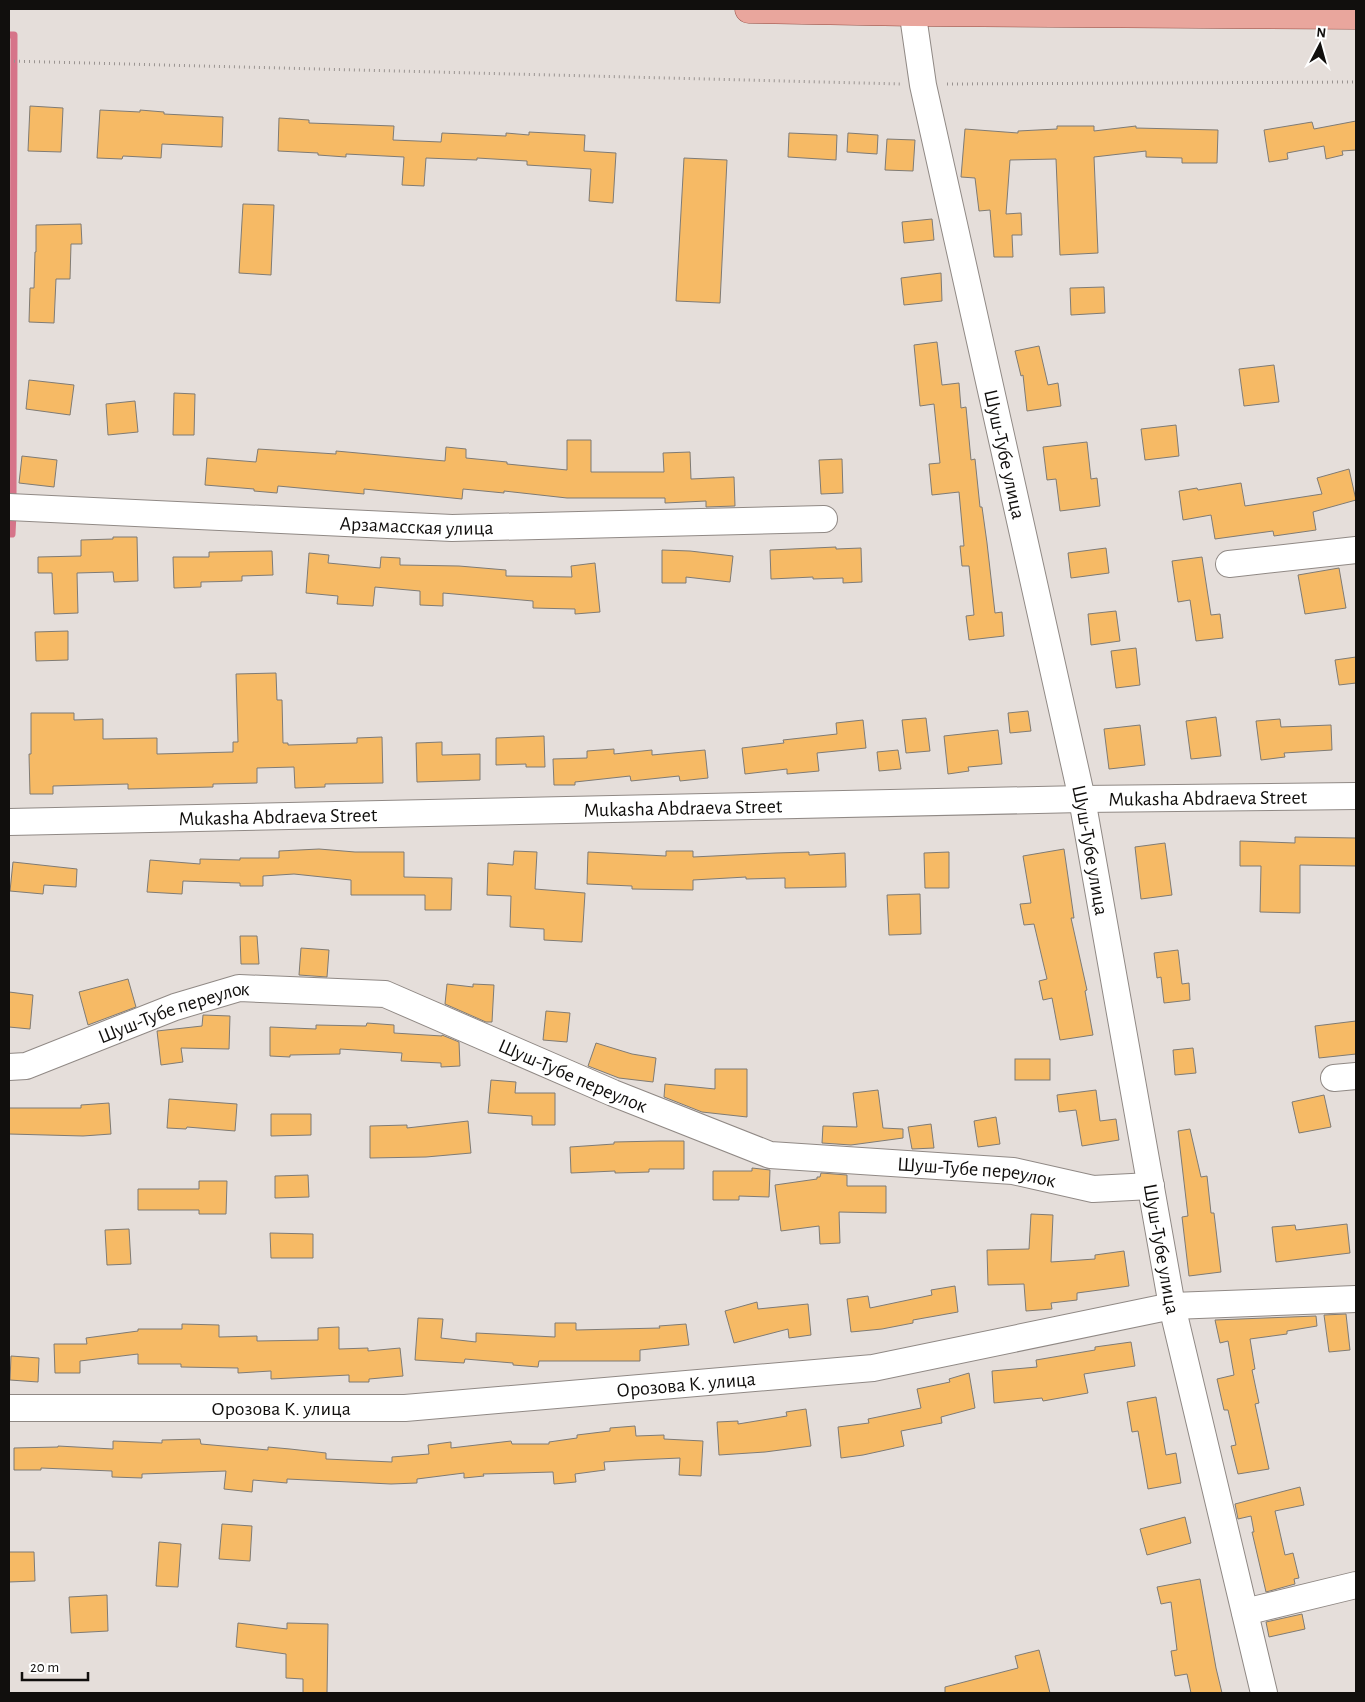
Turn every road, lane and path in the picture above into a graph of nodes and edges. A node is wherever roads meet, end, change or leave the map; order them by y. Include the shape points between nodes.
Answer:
1 (749, 9) edge
2 (912, 10) edge
3 (1356, 15) edge
4 (9, 61) edge
5 (1356, 82) edge
6 (924, 85) junction
7 (9, 507) edge
8 (824, 519) dead end
9 (1356, 550) edge
10 (1229, 564) dead end
11 (1356, 796) edge
12 (1082, 799) junction
13 (9, 822) edge
14 (9, 1067) edge
15 (1151, 1186) junction
16 (1356, 1298) edge
17 (1172, 1306) junction
18 (9, 1408) edge
19 (1356, 1585) edge
20 (1245, 1612) junction
21 (1264, 1693) edge

1 - 2 main road
2 - 3 main road
2 - 6 street, Шуш-Тубе улица
4 - 6 path
5 - 6 path
6 - 12 street, Шуш-Тубе улица
7 - 8 street, Арзамасская улица via 452,528
9 - 10 street
11 - 12 street, Mukasha Abdraeva Street
12 - 13 street, Mukasha Abdraeva Street
12 - 15 street, Шуш-Тубе улица
14 - 15 street, Шуш-Тубе переулок via 26,1066 175,1007 238,988 385,994 613,1093 770,1155 1013,1171 1093,1189
15 - 17 street, Шуш-Тубе улица
16 - 17 street, Орозова К. улица
17 - 18 street, Орозова К. улица via 873,1368 405,1408
17 - 20 street, Шуш-Тубе улица
19 - 20 street
20 - 21 street, Шуш-Тубе улица

